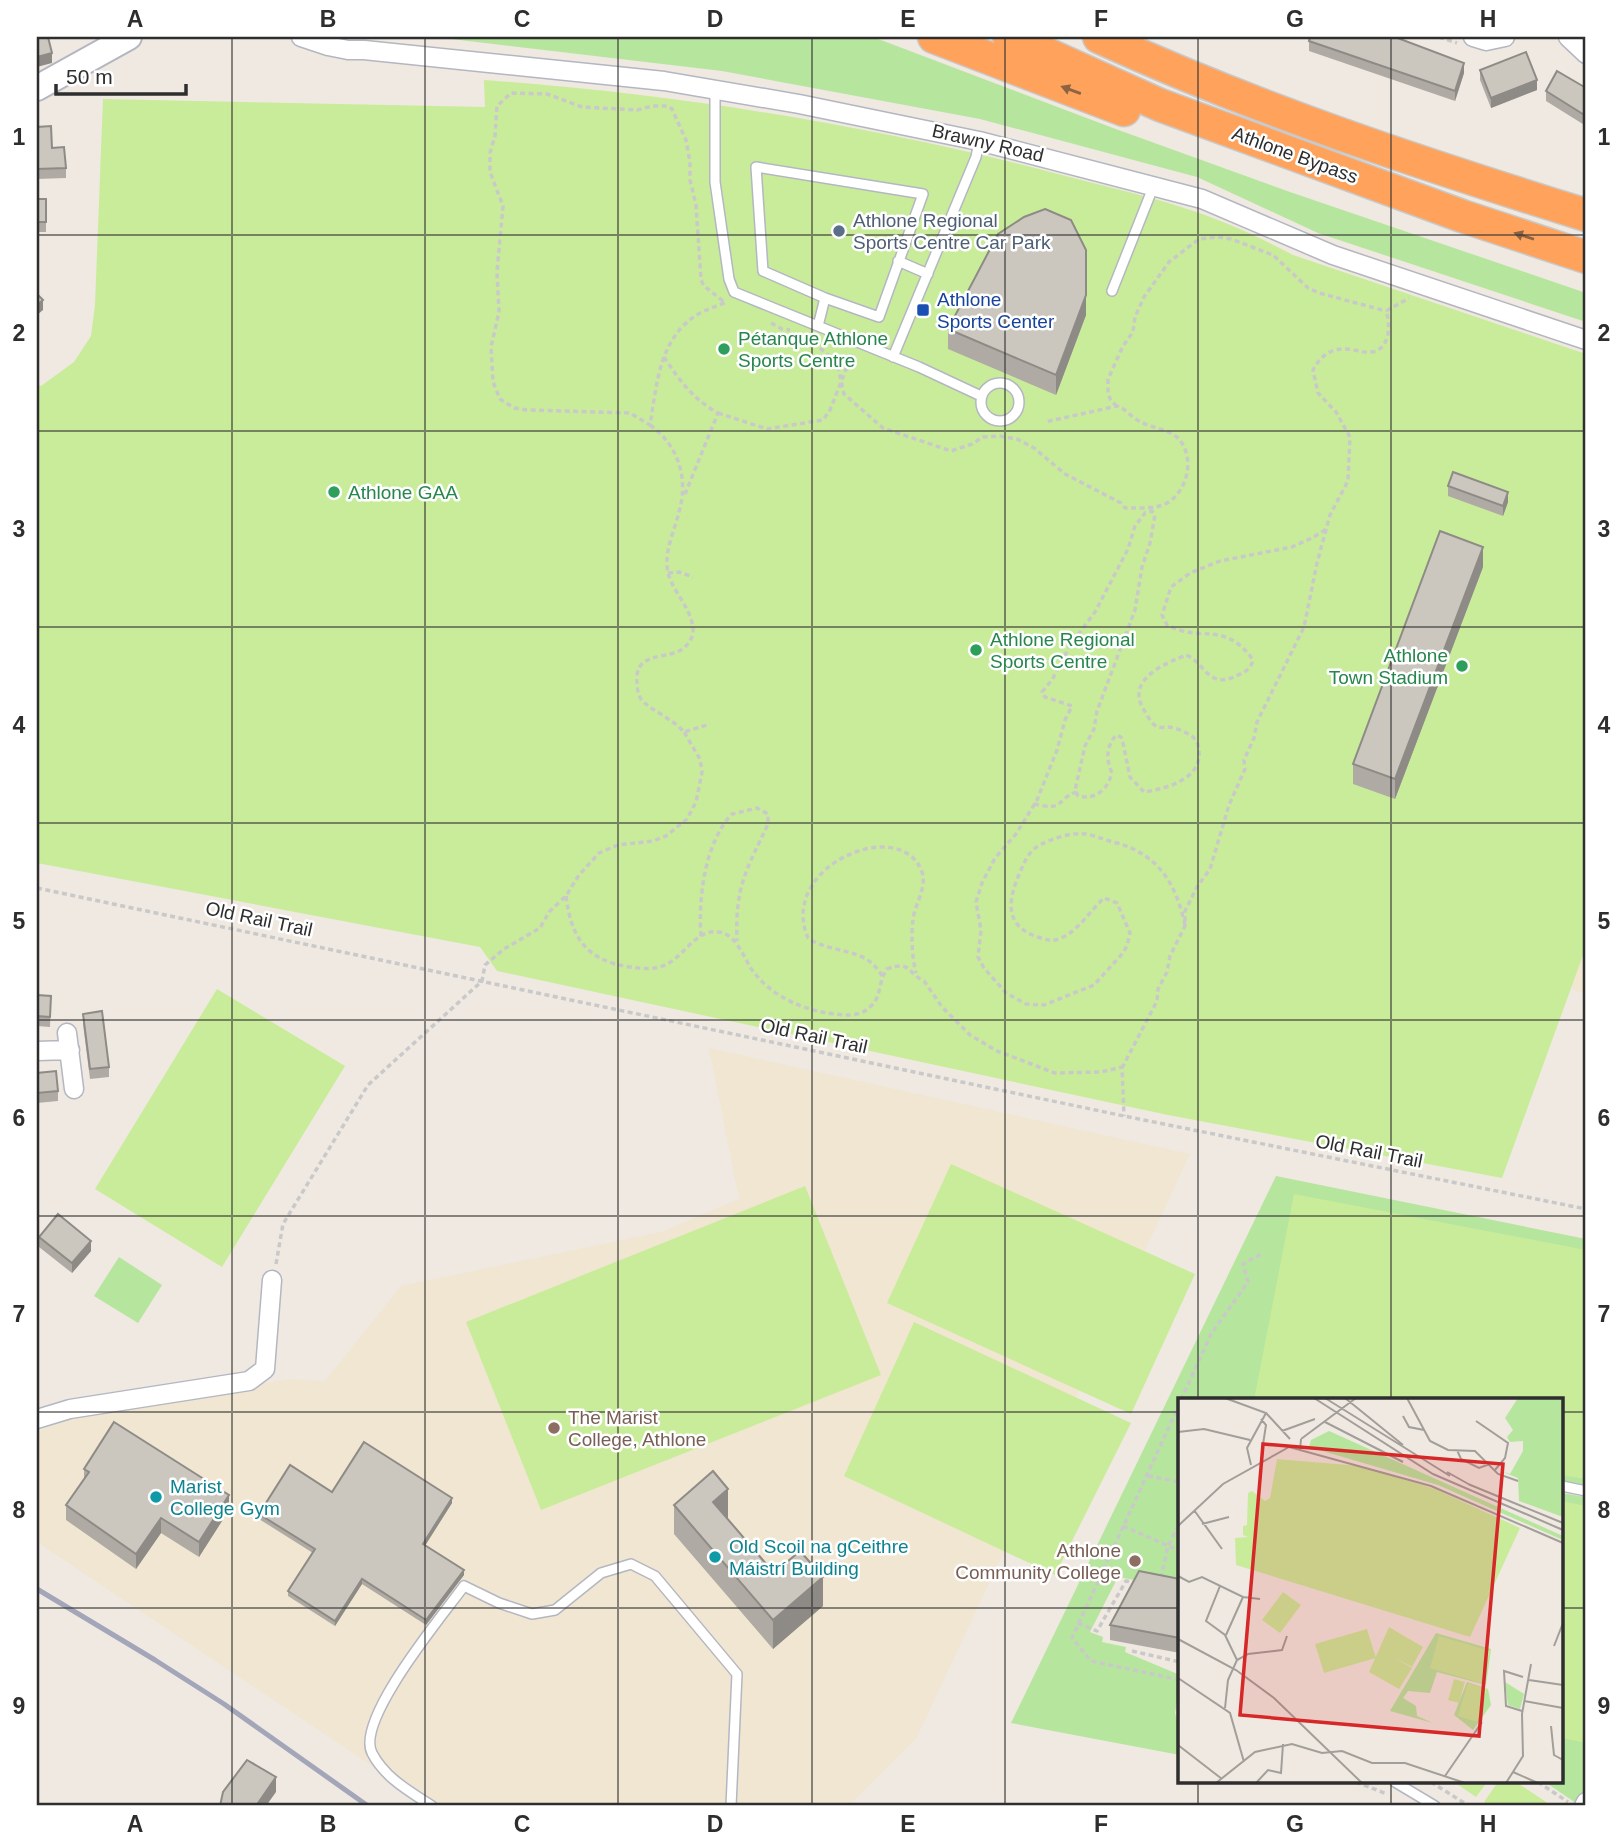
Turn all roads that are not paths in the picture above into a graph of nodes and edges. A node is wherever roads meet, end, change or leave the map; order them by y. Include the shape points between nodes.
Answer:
1 (129, 37) edge
2 (301, 37) edge
3 (328, 37) edge
4 (934, 37) edge
5 (1009, 37) edge
6 (1099, 37) edge
7 (1144, 37) edge
8 (1473, 37) edge
9 (1505, 37) edge
10 (1572, 38) edge
11 (364, 50) junction
12 (1586, 54) edge
13 (37, 88) edge
14 (715, 89) junction
15 (979, 141) junction
16 (1469, 179) junction
17 (1155, 185) junction
18 (1586, 215) edge
19 (1462, 216) junction
20 (1586, 257) edge
21 (898, 261) junction
22 (928, 274) junction
23 (1112, 291) dead end
24 (825, 298) junction
25 (818, 326) junction
26 (1586, 340) edge
27 (893, 357) junction
28 (981, 396) junction
29 (37, 1051) edge
30 (74, 1089) dead end
31 (272, 1280) road end
32 (37, 1419) edge
33 (1564, 1486) edge
34 (1586, 1491) edge
35 (1398, 1784) edge
36 (432, 1806) edge
37 (731, 1806) edge
38 (1434, 1806) edge

1 - 13 main road
2 - 11 street, Brawny Road
3 - 11 street, Brawny Road
19 -> 4 highway via 1372,197
5 - 19 highway, Athlone Bypass via 1160,105
6 - 16 highway, Athlone Bypass via 1264,106
7 - 16 highway via 1332,113
8 - 9 street via 1486,41
10 - 12 street
11 - 14 street, Brawny Road
14 - 15 street, Brawny Road
14 - 25 lane via 715,182 734,292
15 - 17 street, Brawny Road
15 - 22 lane
16 - 18 highway, Athlone Bypass
17 - 23 lane
17 - 26 street, Brawny Road via 1217,204 1308,246
20 -> 19 highway, Athlone Bypass
21 - 22 lane
21 - 24 lane via 879,317
21 - 24 lane via 923,194 757,167 763,271
22 - 27 lane
24 - 25 lane
25 - 27 lane
27 - 28 lane
28 - 28 lane via 983,410 992,419 1008,419 1017,410 1019,398 1008,385 996,383
29 - 30 street via 68,1041
31 - 32 street via 265,1369 249,1381 70,1409
33 - 34 lane
35 - 38 lane
36 - 37 lane via 393,1781 371,1751 371,1725 394,1683 464,1586 532,1614 555,1611 601,1573 631,1564 655,1576 737,1674

